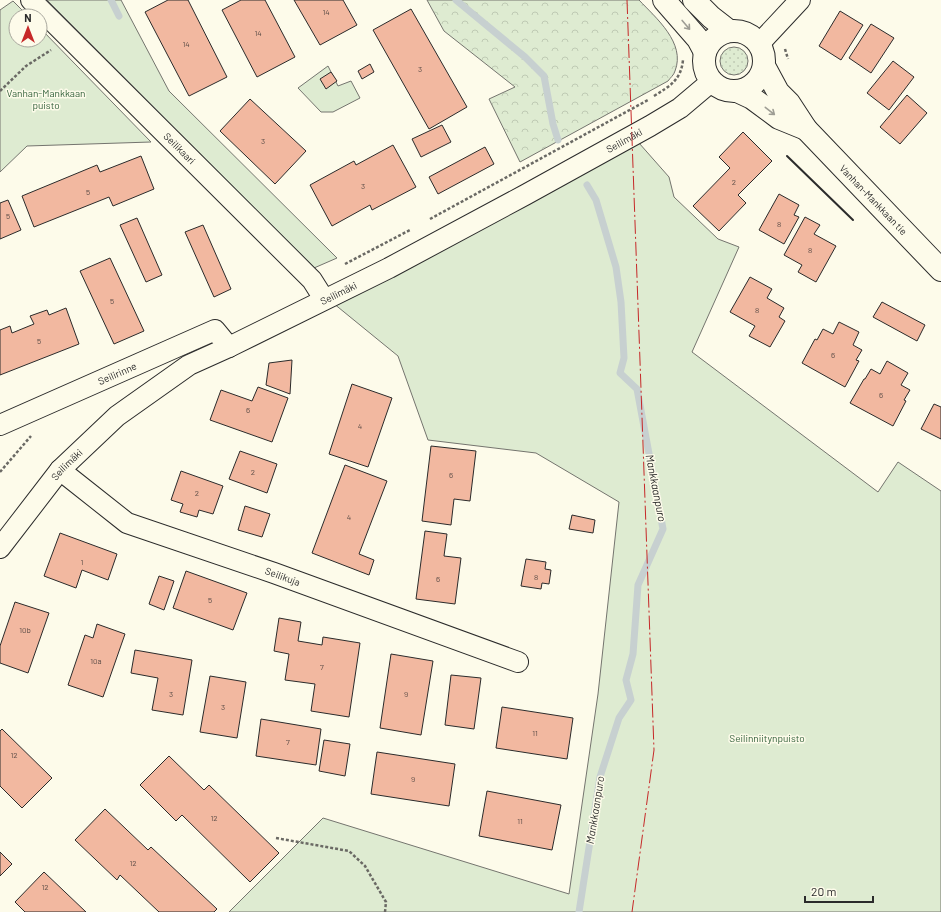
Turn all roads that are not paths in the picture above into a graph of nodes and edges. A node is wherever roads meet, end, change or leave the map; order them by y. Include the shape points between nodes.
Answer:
1 (31, 0) edge
2 (664, 0) edge
3 (694, 0) edge
4 (800, 0) edge
5 (729, 31) junction
6 (759, 44) junction
7 (705, 52) junction
8 (764, 66) junction
9 (712, 81) junction
10 (737, 91) junction
11 (806, 129) junction
12 (941, 270) edge
13 (324, 299) junction
14 (229, 347) junction
15 (0, 425) edge
16 (60, 470) junction
17 (0, 548) edge
18 (518, 662) dead end

1 - 13 street, Seilikaari via 312,280
2 -> 7 main road via 698,39
3 - 5 main road
4 - 6 street
5 - 6 main road via 752,36
5 - 7 main road via 714,38
6 - 8 main road via 764,56
7 - 9 main road via 704,66 708,78
8 - 10 main road via 758,79 747,88
8 - 11 main road, Vanhan-Mankkaan tie via 778,92 789,102
9 - 10 main road via 717,87
9 - 13 street, Seilimäki via 680,108 650,126 403,261
10 -> 11 main road, Vanhan-Mankkaan tie via 752,98 779,118
11 - 12 main road, Vanhan-Mankkaan tie
13 - 14 street, Seilimäki
14 - 15 street, Seilirinne via 216,330
14 - 16 street, Seilimäki via 189,365 117,416
16 - 17 street, Seilimäki
16 - 18 street, Seilikuja via 127,523

